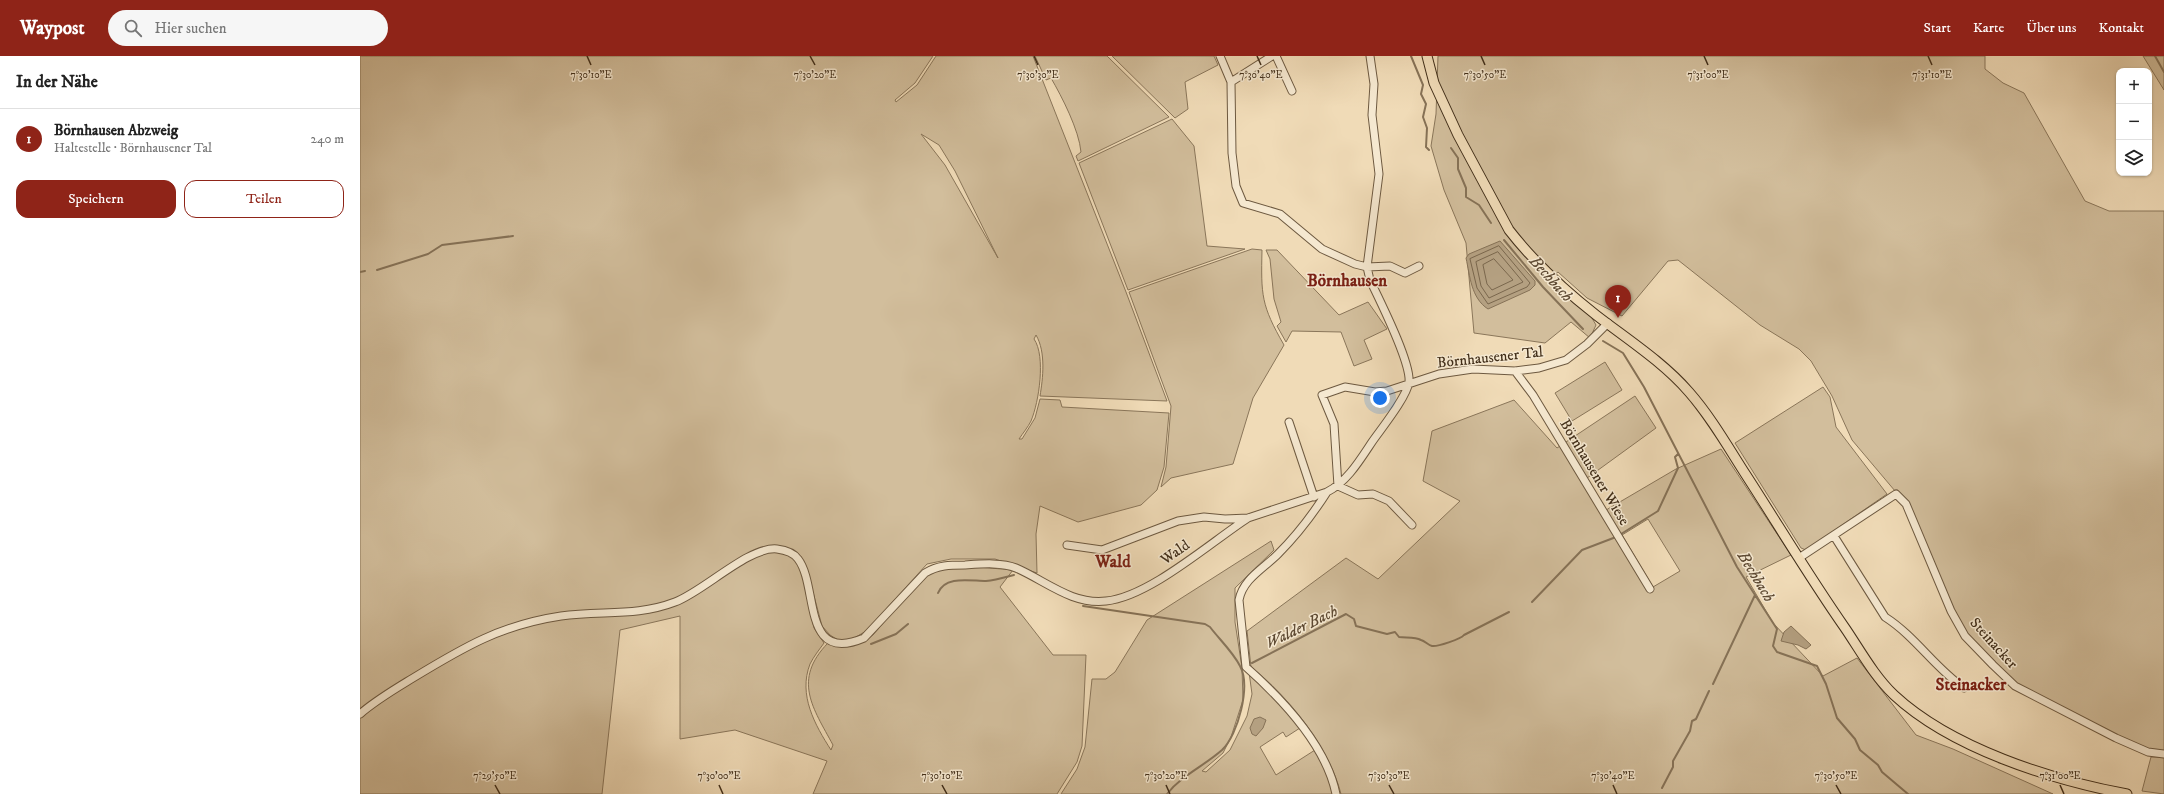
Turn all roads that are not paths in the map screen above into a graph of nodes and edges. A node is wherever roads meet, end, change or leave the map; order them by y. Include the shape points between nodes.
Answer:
1 (1220, 56) edge
2 (1272, 56) edge
3 (1276, 56) edge
4 (1370, 56) edge
5 (1427, 56) edge
6 (1231, 82) junction
7 (1292, 91) dead end
8 (1419, 266) dead end
9 (1367, 267) junction
10 (1608, 323) junction
11 (1515, 371) junction
12 (1409, 383) junction
13 (1289, 422) dead end
14 (1338, 486) junction
15 (1327, 492) junction
16 (1314, 498) junction
17 (1248, 518) junction
18 (1412, 525) dead end
19 (1834, 536) junction
20 (1067, 546) dead end
21 (1800, 558) junction
22 (1650, 589) dead end
23 (1964, 688) dead end
24 (360, 714) edge
25 (2164, 754) edge
26 (1336, 794) edge
27 (2127, 794) edge

1 - 6 street
2 - 6 street
3 - 7 street
4 - 9 street via 1374,84 1372,115 1379,174
5 - 10 main road via 1434,83 1458,134 1509,230 1564,288
6 - 9 street via 1232,153 1236,186 1243,203 1280,214 1322,249
8 - 9 street via 1406,273 1390,266
9 - 12 street via 1370,280 1408,366
10 - 11 street, Börnhausener Tal via 1566,360 1539,368
10 - 21 main road via 1690,392
11 - 12 street, Börnhausener Tal via 1473,369 1439,374
11 - 22 street, Börnhausener Wiese via 1533,395
12 - 14 street via 1364,453
12 - 14 street, Börnhausener Tal via 1387,391 1376,392 1345,387 1322,395 1334,424
13 - 16 street
14 - 15 street
14 - 18 street via 1358,495 1373,494 1389,501
15 - 16 street
15 - 26 street via 1278,554 1251,578 1241,592 1239,600 1246,667 1283,701 1299,723 1324,760
16 - 17 street
17 - 20 street, Wald via 1204,517 1178,521 1102,550
17 - 24 street, Wald via 1153,583 1130,596 1105,602 1076,599 1015,567 986,564 934,567 924,573 864,638 840,644 828,639 816,623 803,568 798,559 792,553 770,548 746,559 678,601 653,610 563,616 526,622 499,631 433,666
19 - 21 street, Steinacker
19 - 23 street via 1885,617 1896,624 1948,677
19 - 25 street, Steinacker via 1896,494 1906,504 1954,617 1965,636 1993,665 2015,686 2116,738 2148,752
21 - 27 main road via 1868,663 1892,693 1914,711 1941,729 2016,764 2060,779

